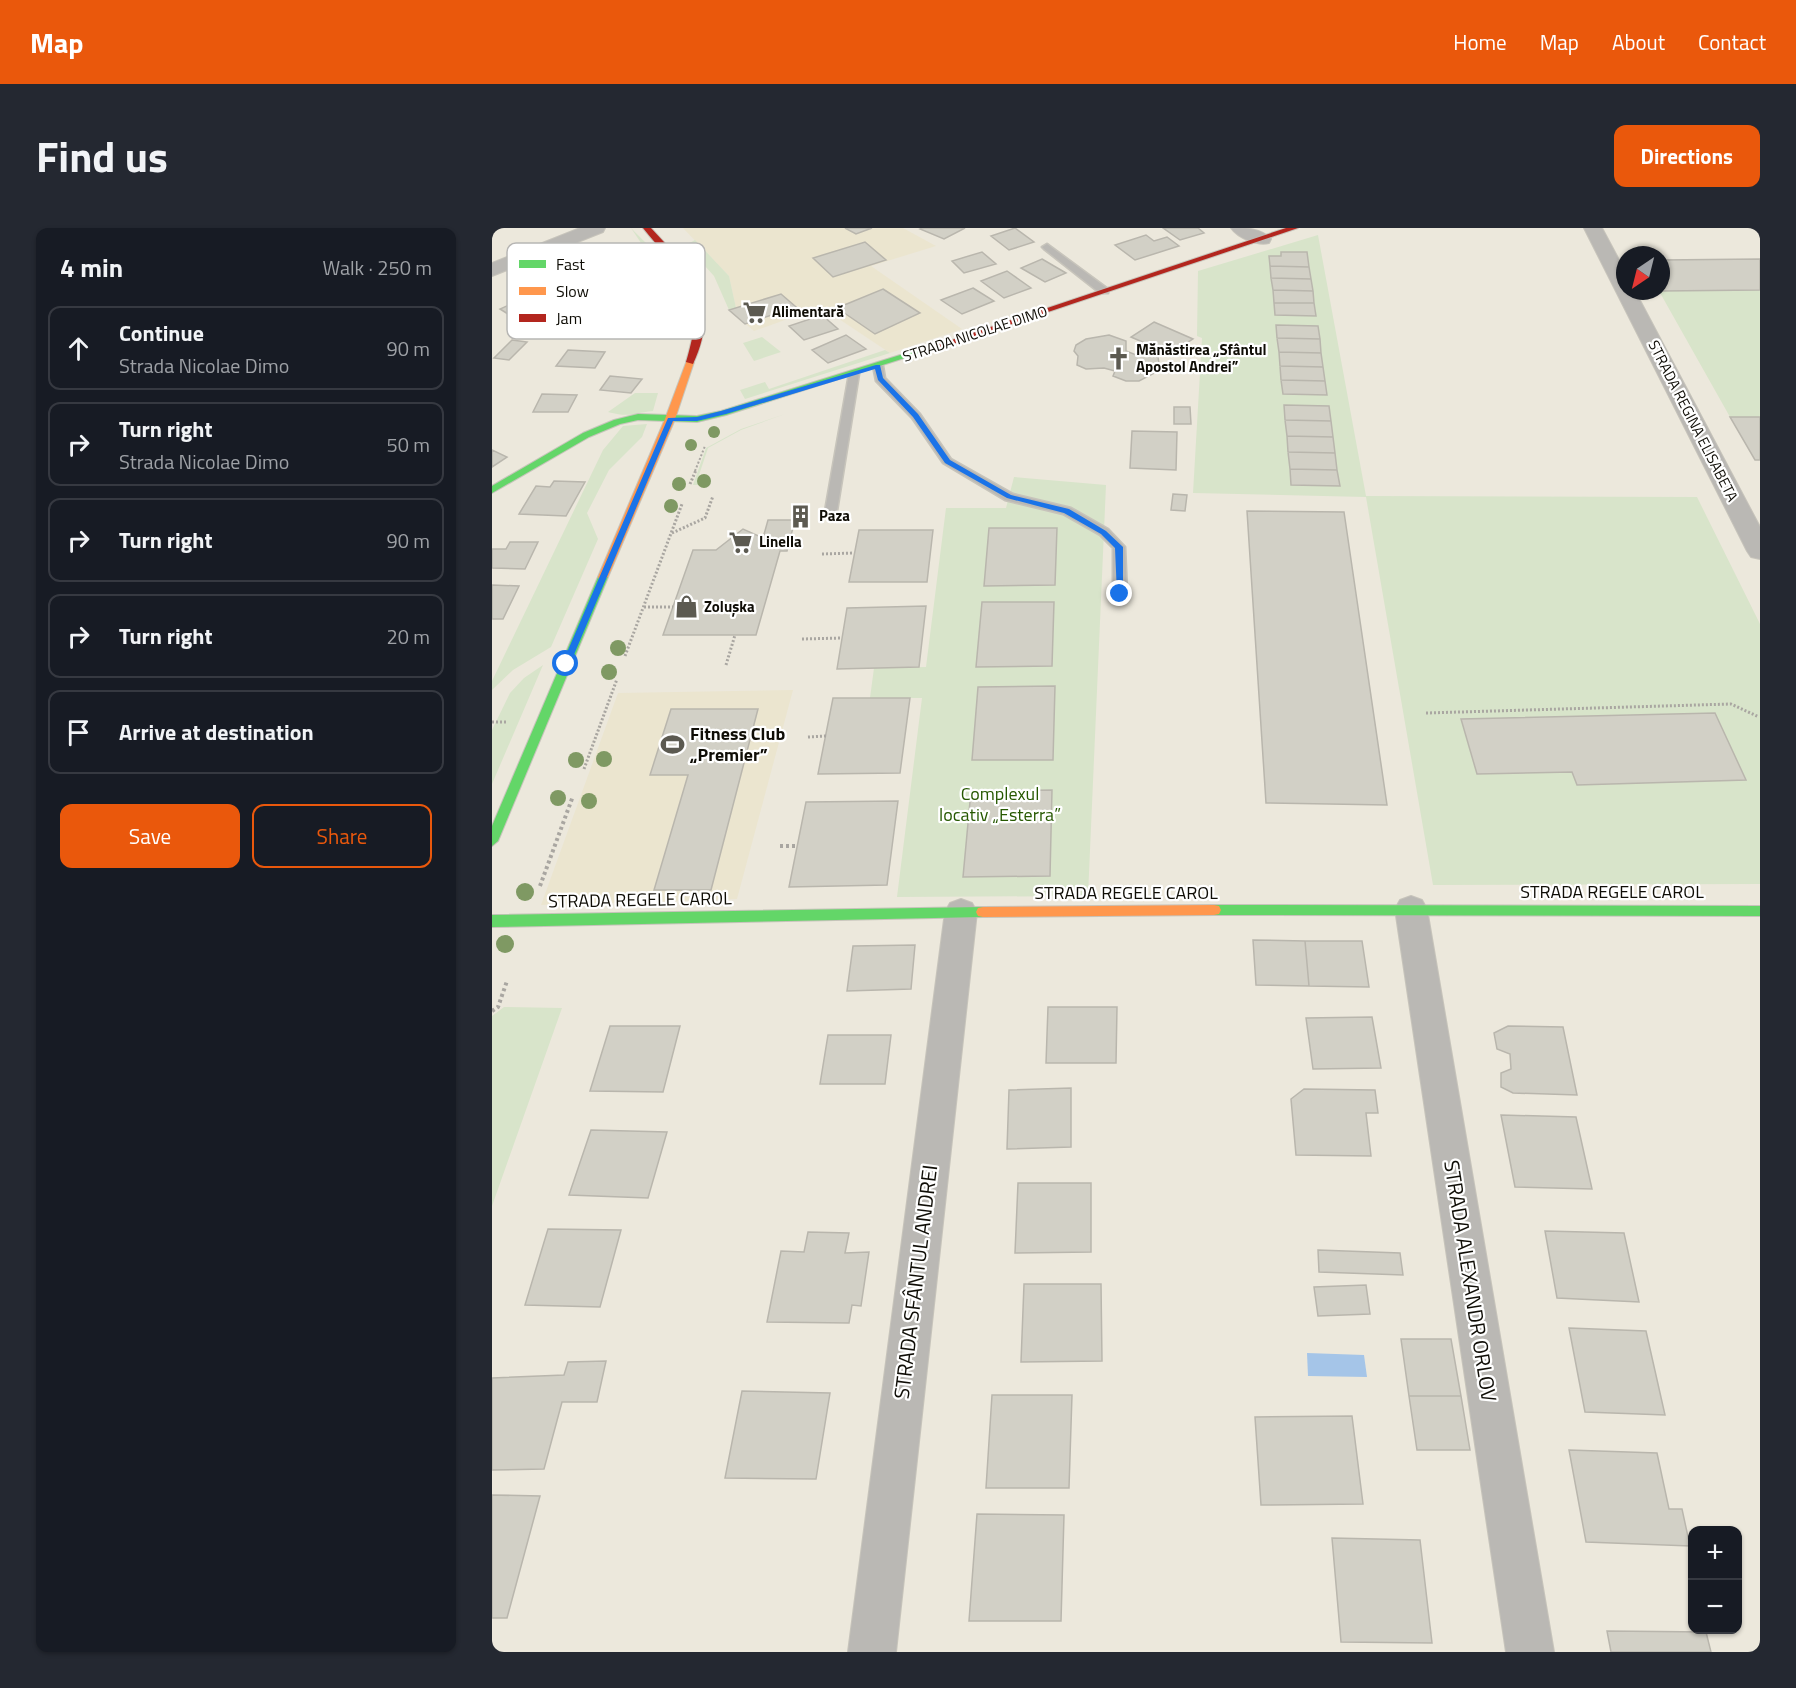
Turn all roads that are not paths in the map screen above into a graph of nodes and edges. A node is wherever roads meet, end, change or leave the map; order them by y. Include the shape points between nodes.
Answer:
1 (596, 228) edge
2 (647, 228) edge
3 (1240, 228) edge
4 (1294, 228) edge
5 (1593, 228) edge
6 (1262, 239) junction
7 (559, 243) edge
8 (661, 243) edge
9 (1047, 247) dead end
10 (507, 264) edge
11 (492, 270) edge
12 (1616, 273) edge
13 (1104, 291) junction
14 (1630, 300) edge
15 (699, 339) edge
16 (878, 366) junction
17 (854, 374) junction
18 (670, 419) junction
19 (492, 490) edge
20 (831, 511) dead end
21 (1760, 551) edge
22 (1120, 594) dead end
23 (492, 842) edge
24 (1411, 909) junction
25 (1760, 911) edge
26 (961, 912) junction
27 (492, 921) edge
28 (872, 1652) edge
29 (1530, 1652) edge

1 - 7 street
2 - 8 street
3 - 6 street
4 - 6 street, STRADA NICOLAE DIMO
5 - 12 street, STRADA REGINA ELISABETA
6 - 13 street, STRADA NICOLAE DIMO
9 - 13 lane
10 - 11 street
13 - 16 street, STRADA NICOLAE DIMO
14 - 21 street, STRADA REGINA ELISABETA
15 - 18 street
16 - 17 street, STRADA NICOLAE DIMO
16 - 22 lane via 880,379 916,416 947,461 1009,497 1067,511 1104,532 1119,547
17 - 18 street, STRADA NICOLAE DIMO via 697,419
17 - 20 lane
18 - 19 street, STRADA NICOLAE DIMO via 638,417 617,422 586,435
18 - 23 street
24 - 25 street, STRADA REGELE CAROL
24 - 26 street, STRADA REGELE CAROL
24 - 29 street, STRADA ALEXANDR ORLOV
26 - 27 street, STRADA REGELE CAROL
26 - 28 street, STRADA SFÂNTUL ANDREI

